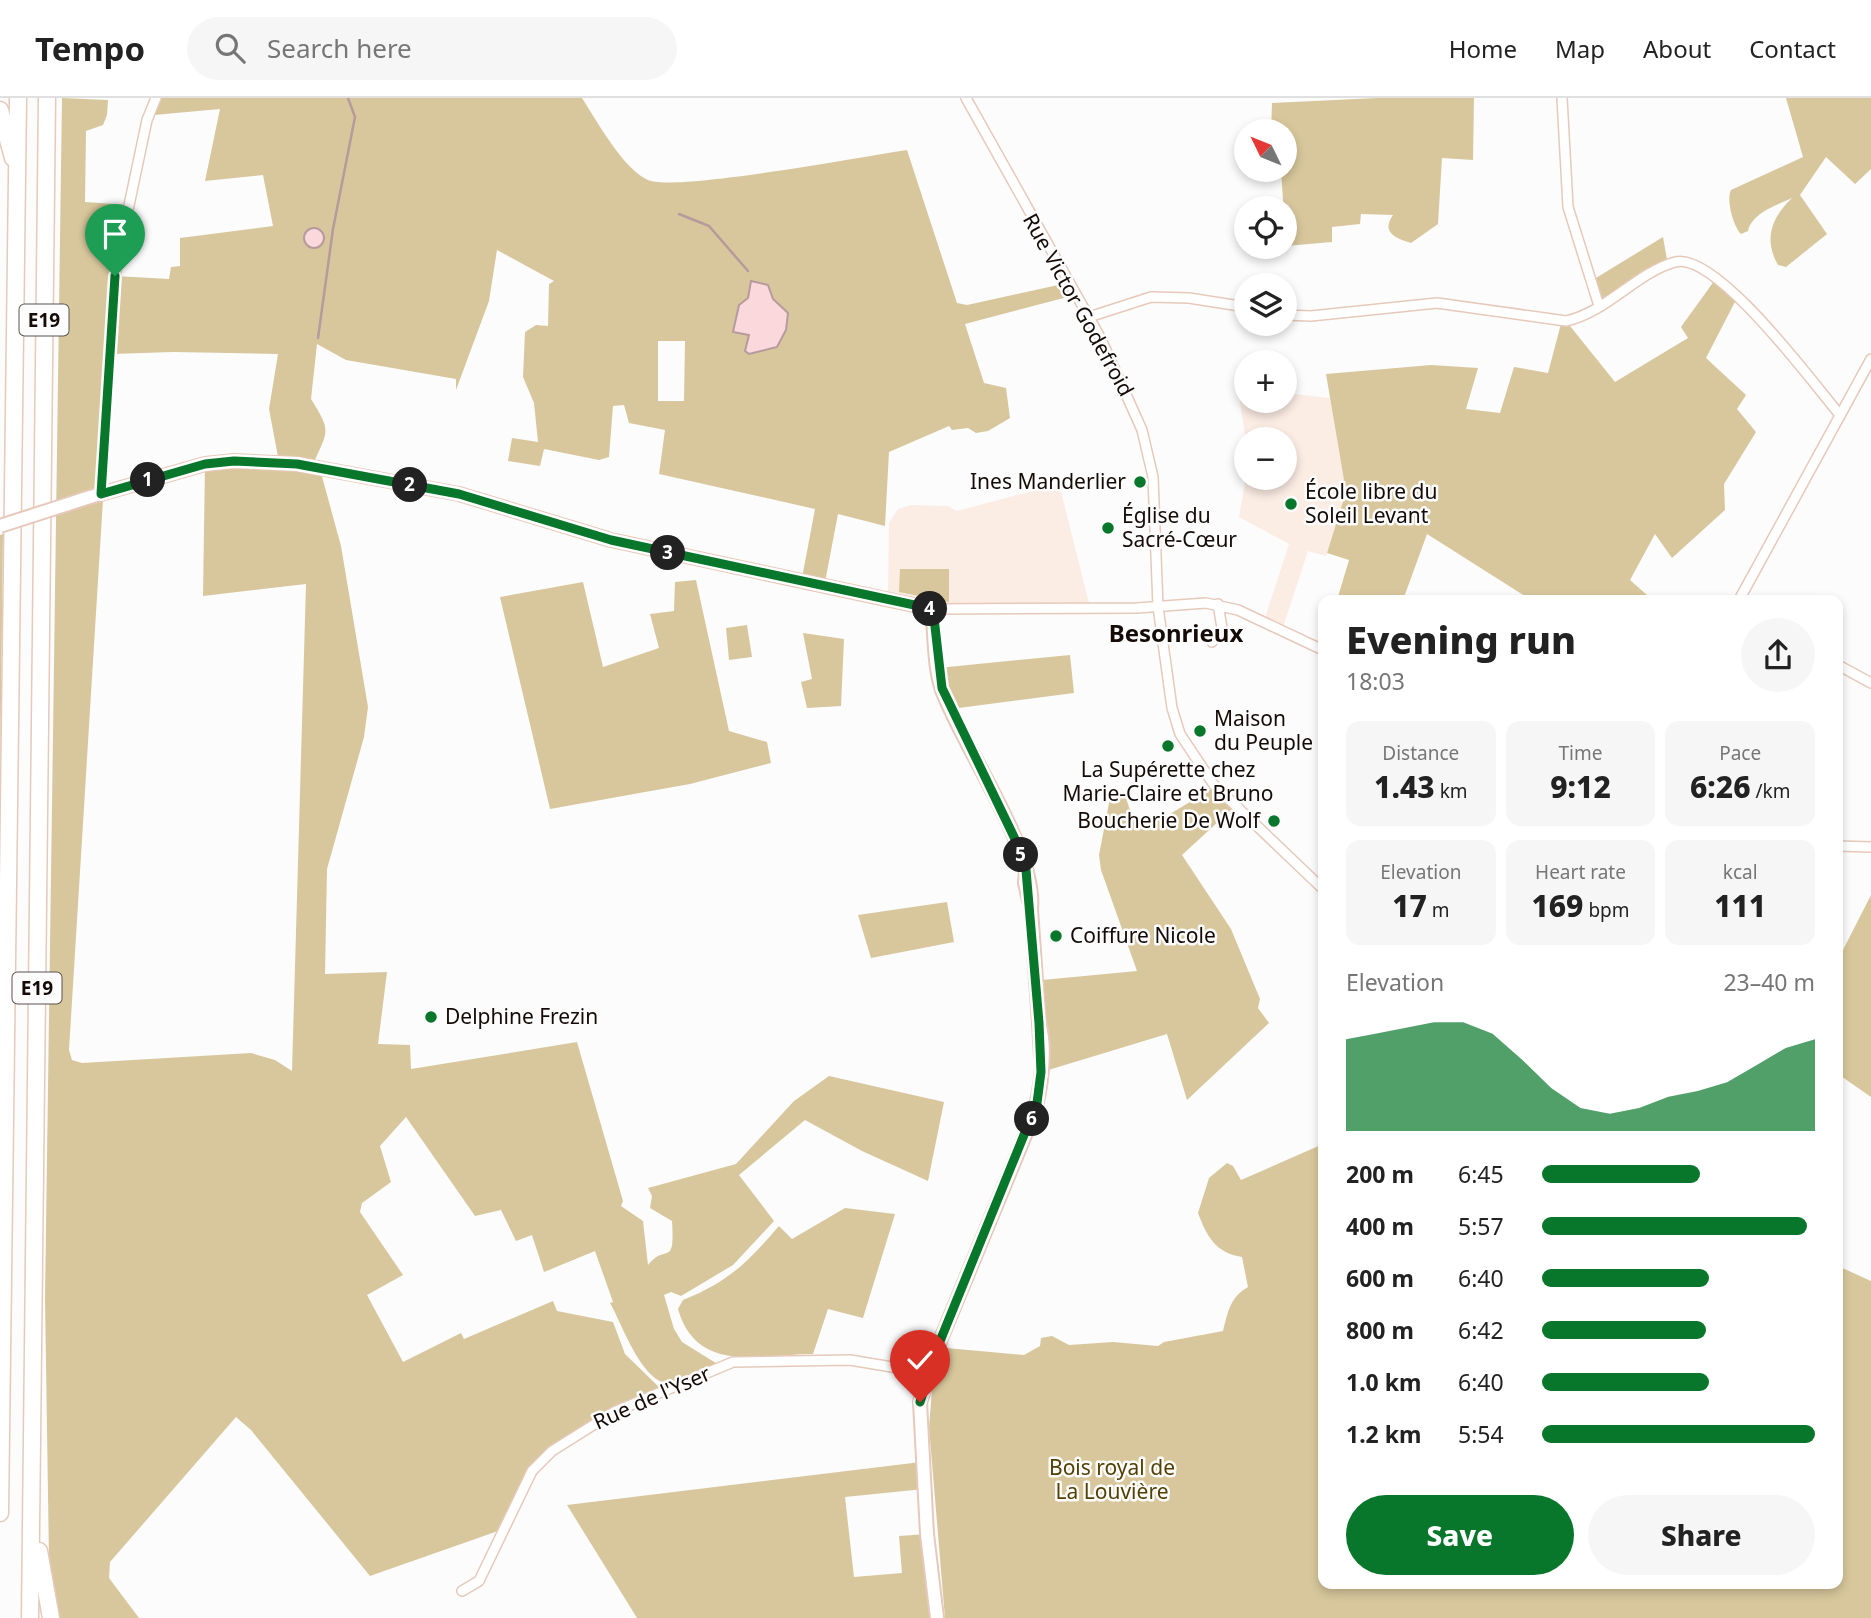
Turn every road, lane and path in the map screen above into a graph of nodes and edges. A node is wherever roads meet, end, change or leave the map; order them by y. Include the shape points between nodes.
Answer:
1 (18, 98) edge
2 (47, 98) edge
3 (156, 98) edge
4 (966, 98) edge
5 (1562, 98) edge
6 (0, 110) edge
7 (18, 170) junction
8 (1234, 305) edge
9 (1600, 306) junction
10 (1297, 315) edge
11 (1089, 317) junction
12 (1871, 359) edge
13 (1840, 415) junction
14 (96, 496) junction
15 (0, 526) edge
16 (1742, 595) edge
17 (1218, 604) junction
18 (1158, 607) junction
19 (933, 609) junction
20 (1212, 642) dead end
21 (1318, 648) edge
22 (1843, 668) edge
23 (1871, 683) edge
24 (1843, 846) edge
25 (1871, 847) edge
26 (1318, 884) edge
27 (928, 1373) junction
28 (0, 1492) edge
29 (0, 1513) edge
30 (33, 1525) junction
31 (462, 1591) dead end
32 (30, 1618) edge
33 (51, 1618) edge
34 (937, 1618) edge

1 - 7 highway, E19
2 - 30 highway, E19
3 - 14 street via 147,120 116,267
4 - 11 street, Rue Victor Godefroid
5 - 9 street via 1568,207
6 - 7 highway
7 - 28 highway, E19
8 - 11 street via 1151,297
9 - 10 street via 1566,321 1437,303
9 - 13 street via 1673,263 1696,264 1738,296
11 - 18 street, Rue Victor Godefroid via 1132,404 1148,449 1155,503
12 - 13 street
13 - 16 street
14 - 15 street, bridge
14 - 19 street via 205,464 297,464 459,494 611,540
17 - 18 street
17 - 20 street via 1222,628
17 - 21 street
18 - 19 street
18 - 26 street, Rue Victor Godefroid via 1172,708 1188,749 1214,785
19 - 27 street via 942,688 1026,870 1042,1033 1040,1088 1033,1116
22 - 23 street
24 - 25 street
27 - 31 street, Rue de l'Yser via 850,1360 733,1362 614,1412 552,1451 532,1471 479,1581
27 - 34 street via 919,1424
28 - 29 highway, E19
30 - 32 highway, E19
30 - 33 highway

